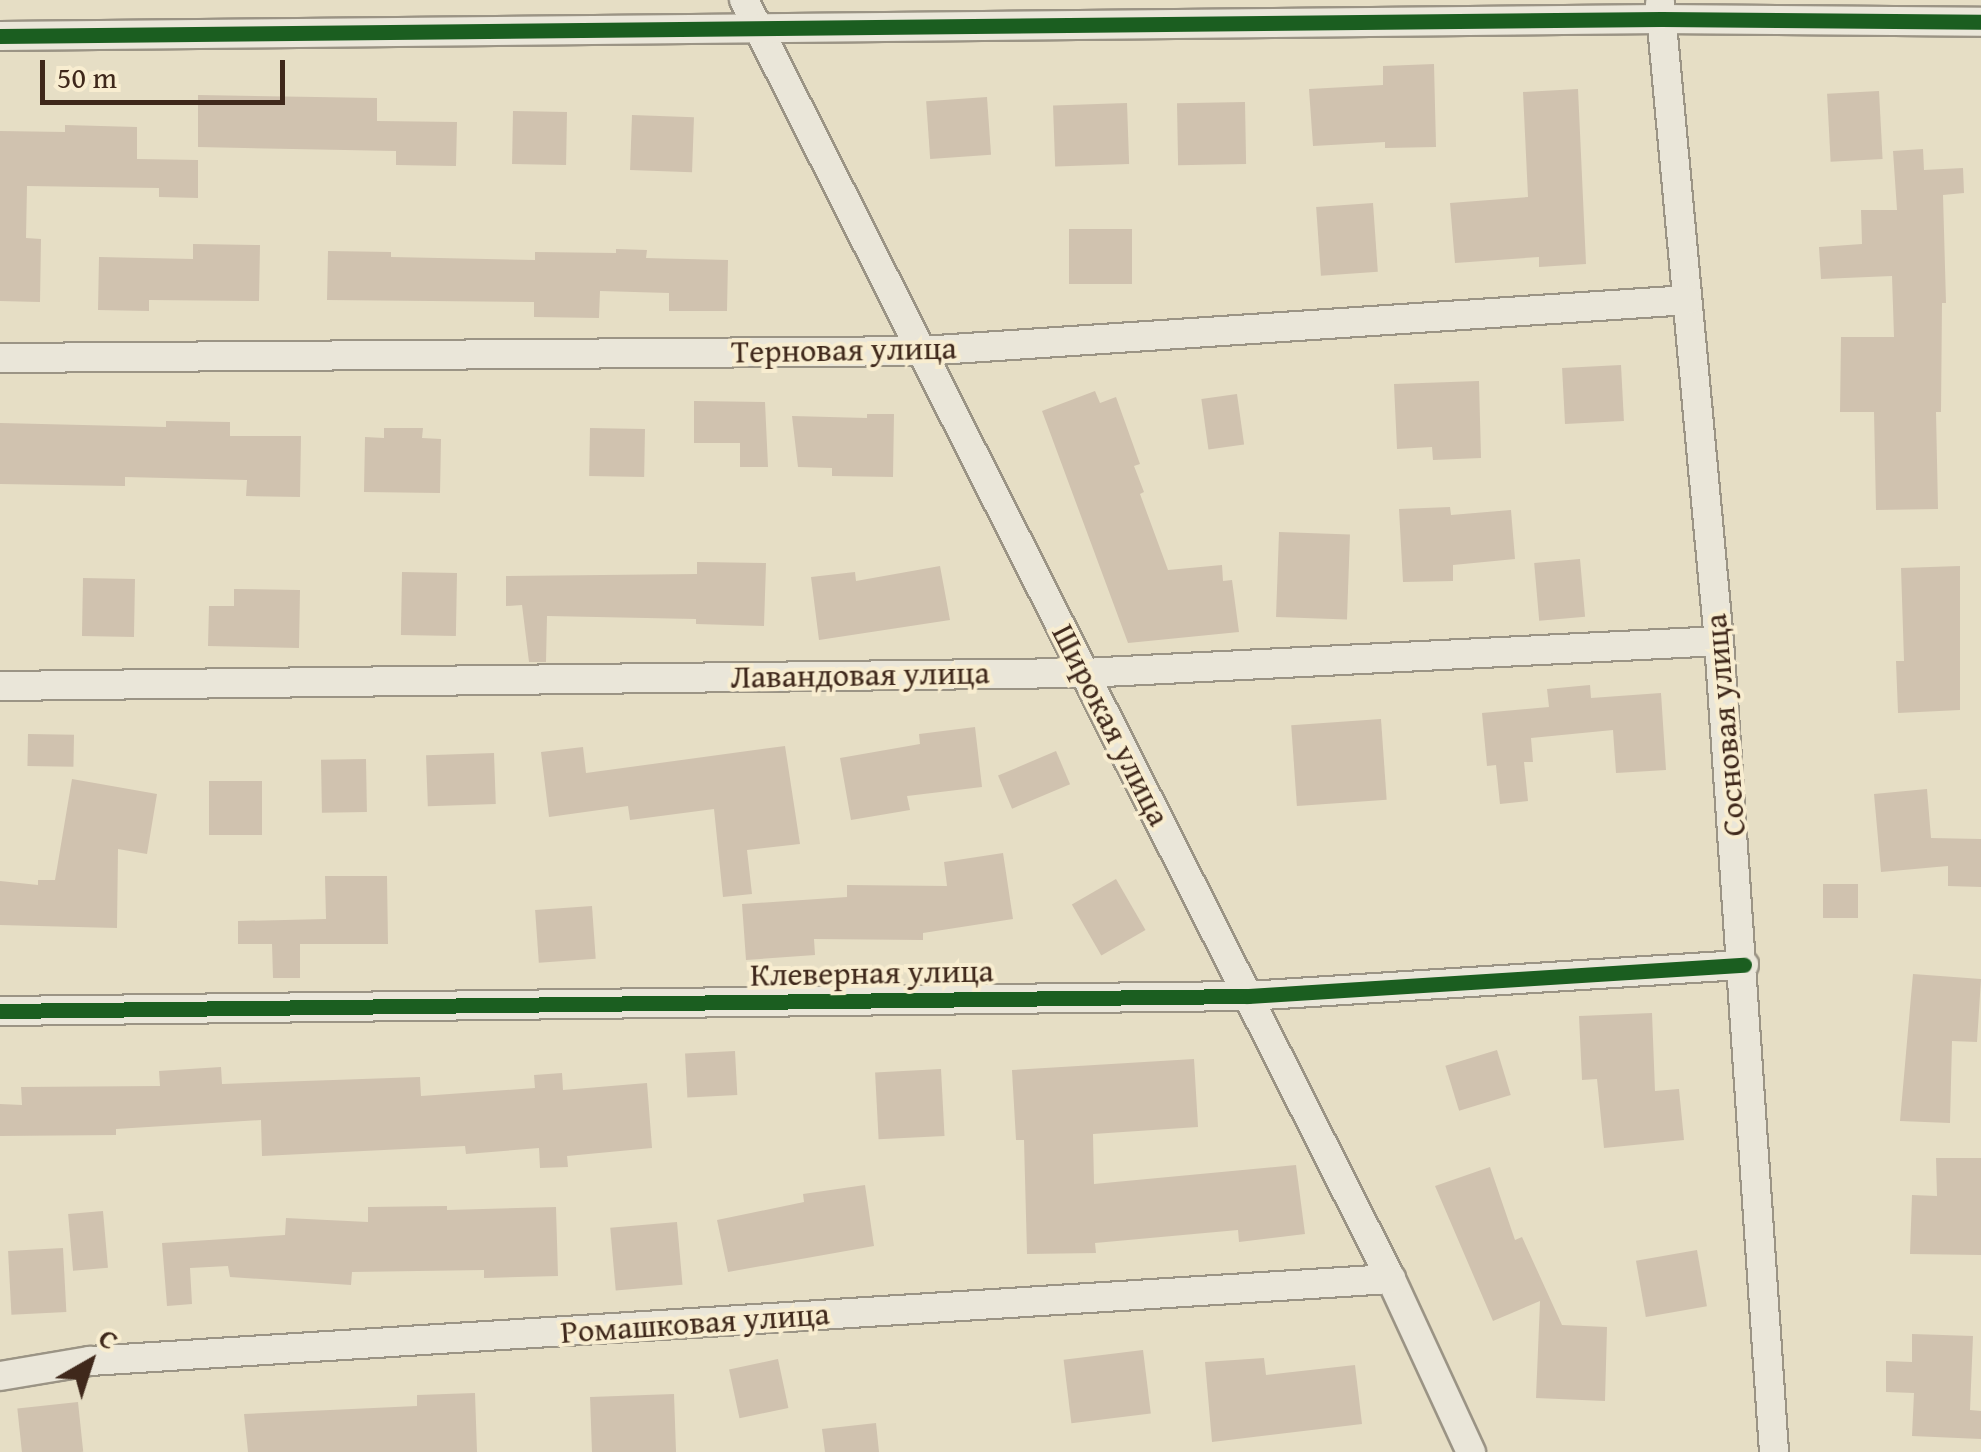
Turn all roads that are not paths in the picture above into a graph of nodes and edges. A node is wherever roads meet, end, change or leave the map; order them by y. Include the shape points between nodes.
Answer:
1 (744, 0) edge
2 (1660, 9) edge
3 (1981, 22) edge
4 (757, 26) junction
5 (0, 36) edge
6 (1686, 300) junction
7 (922, 351) junction
8 (0, 358) edge
9 (1719, 641) junction
10 (1084, 672) junction
11 (0, 686) edge
12 (1744, 965) junction
13 (1248, 996) junction
14 (0, 1011) edge
15 (1391, 1278) junction
16 (0, 1376) edge
17 (1471, 1452) edge
18 (1774, 1452) edge

1 - 4 street, Широкая улица
2 - 3 street
2 - 4 street
2 - 6 street, Сосновая улица
4 - 5 street
4 - 7 street, Широкая улица
6 - 7 street, Терновая улица
6 - 9 street, Сосновая улица
7 - 8 street, Терновая улица
7 - 10 street, Широкая улица
9 - 10 street, Лавандовая улица
9 - 12 street, Сосновая улица
10 - 11 street, Лавандовая улица
10 - 13 street, Широкая улица
12 - 13 street, Клеверная улица
12 - 18 street, Сосновая улица
13 - 14 street, Клеверная улица
13 - 15 street, Широкая улица
15 - 16 street, Ромашковая улица via 90,1361
15 - 17 street, Широкая улица

